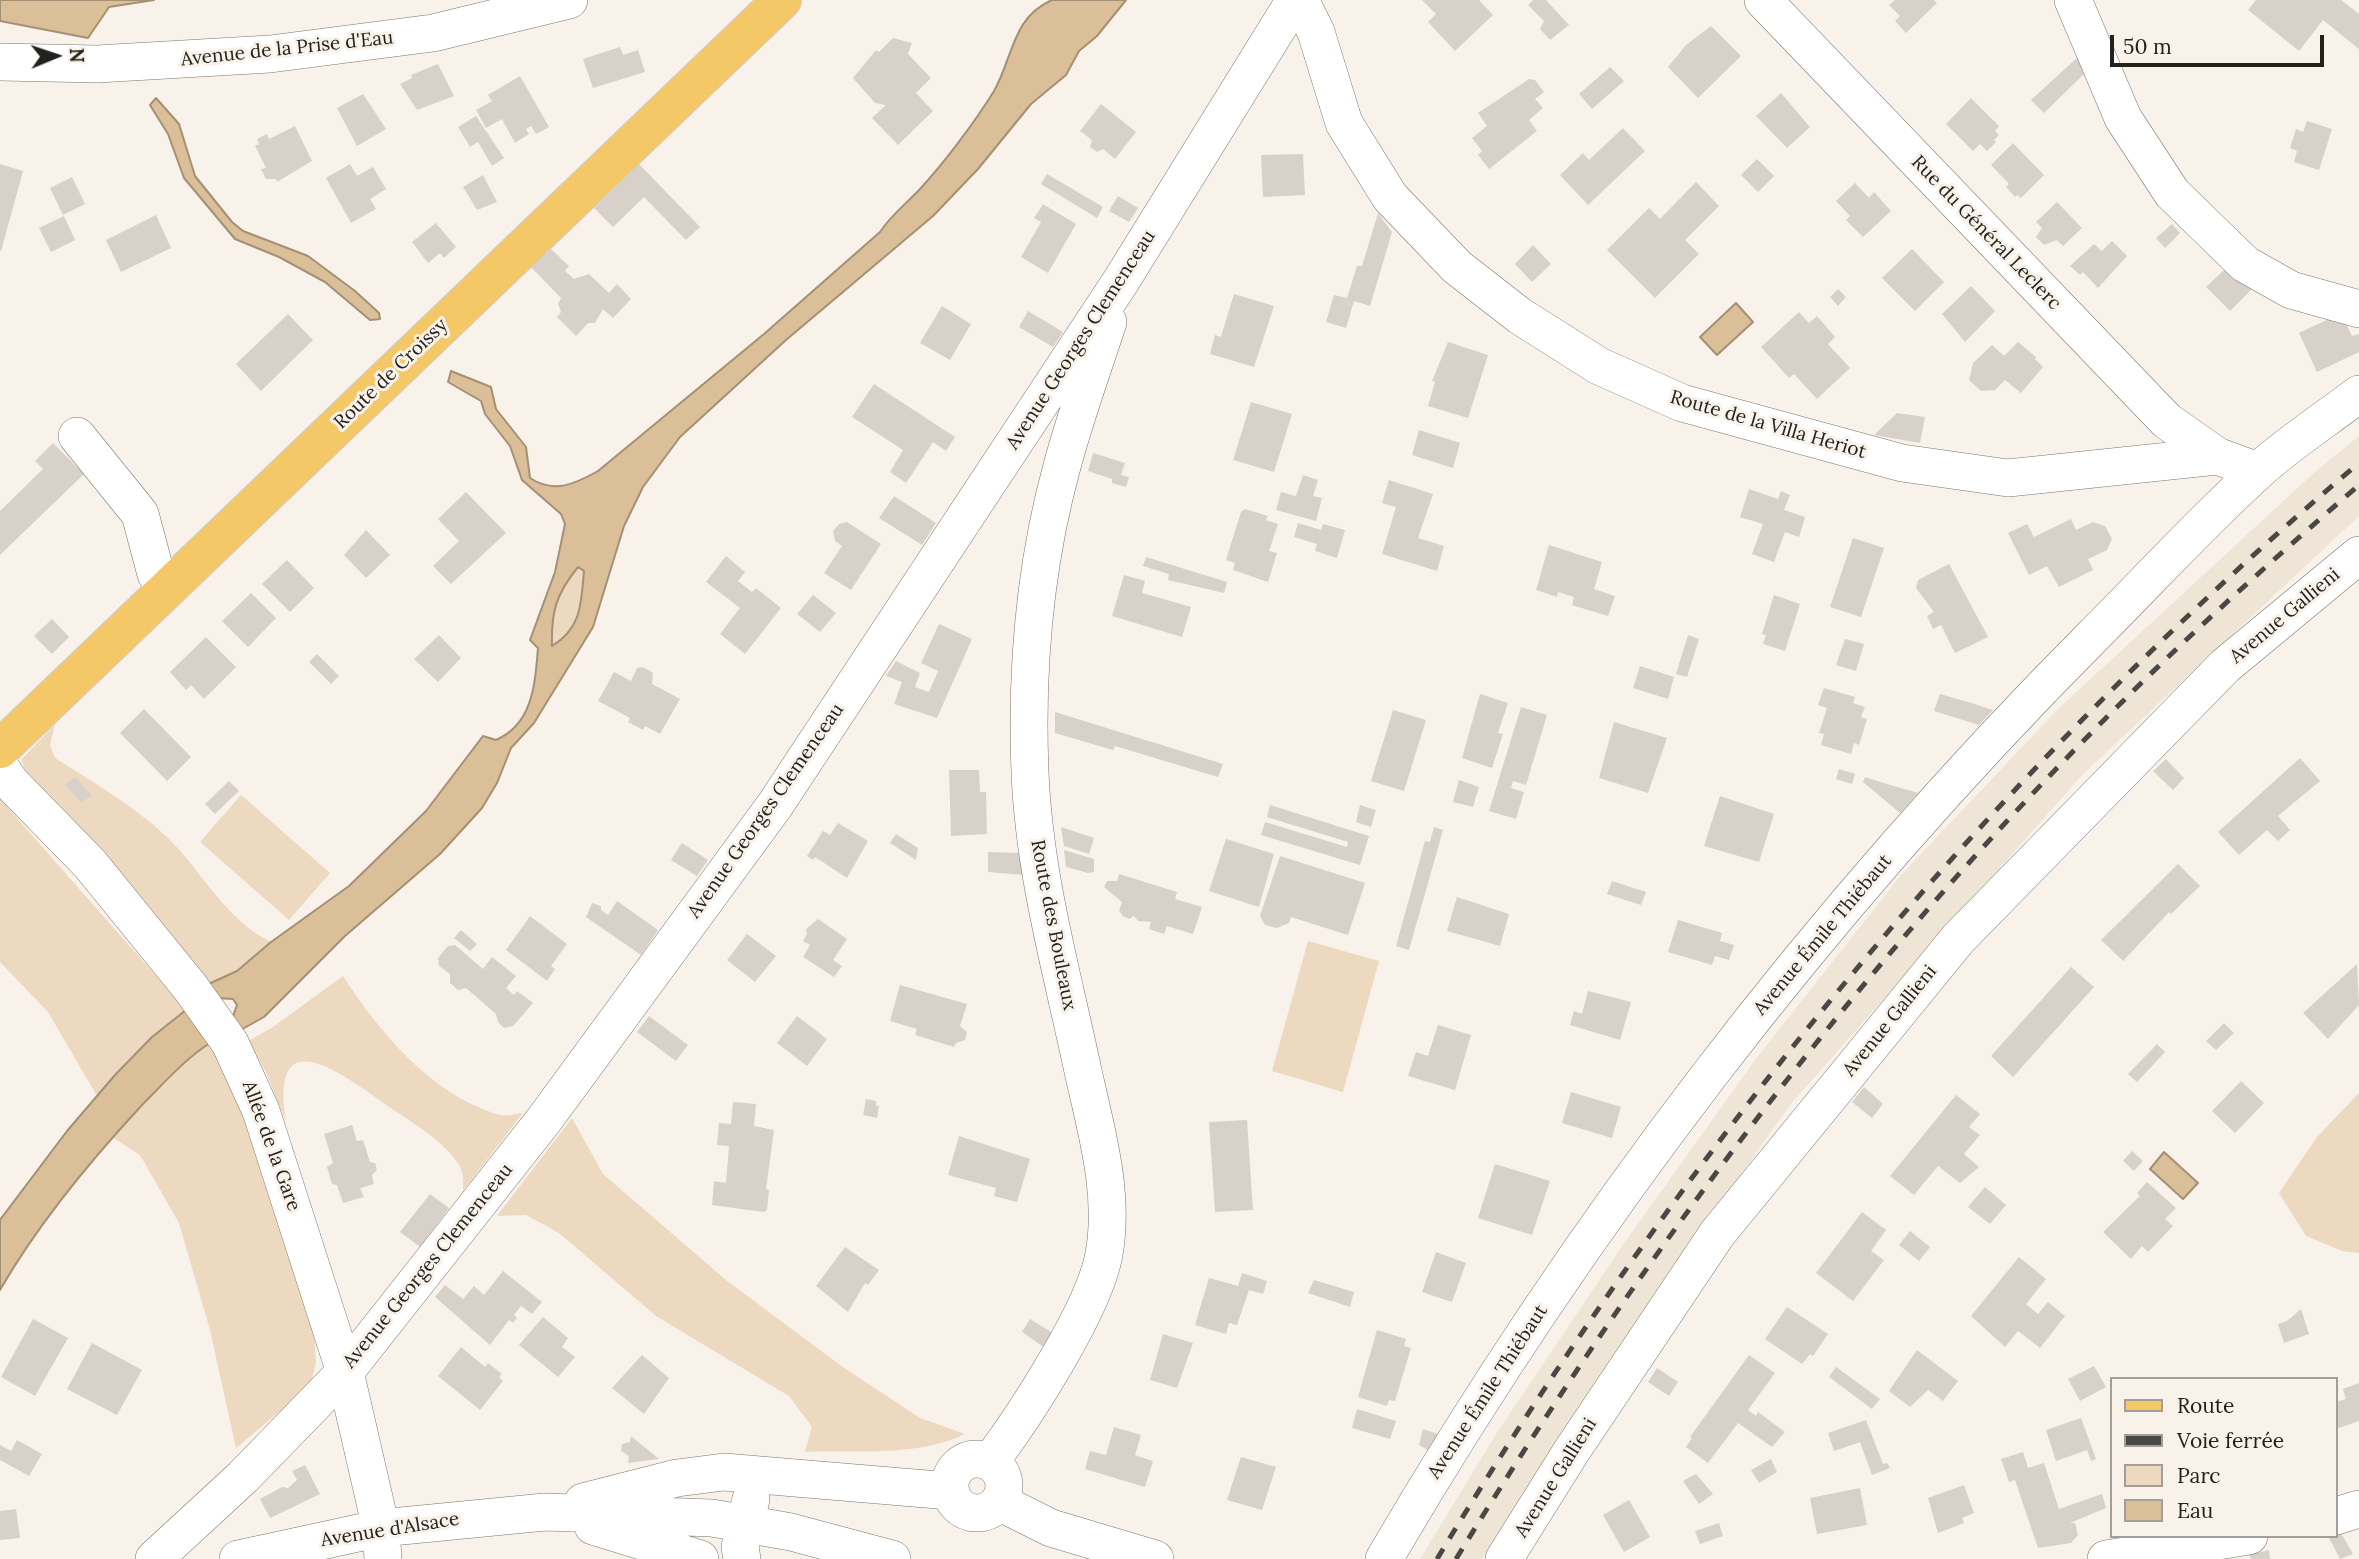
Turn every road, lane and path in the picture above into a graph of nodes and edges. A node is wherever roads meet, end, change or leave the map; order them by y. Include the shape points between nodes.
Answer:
1 (569, 0) edge
2 (782, 0) edge
3 (1295, 0) edge
4 (1300, 0) edge
5 (1763, 0) edge
6 (2073, 0) edge
7 (0, 62) edge
8 (1121, 281) junction
9 (2359, 309) edge
10 (2359, 394) edge
11 (77, 436) dead end
12 (1010, 448) junction
13 (2217, 456) junction
14 (1060, 471) junction
15 (2258, 471) junction
16 (2359, 555) edge
17 (167, 589) junction
18 (0, 748) edge
19 (0, 767) edge
20 (345, 1371) junction
21 (990, 1462) junction
22 (724, 1472) junction
23 (764, 1474) junction
24 (950, 1491) junction
25 (999, 1502) junction
26 (2359, 1509) edge
27 (545, 1512) junction
28 (2338, 1515) edge
29 (728, 1520) junction
30 (2240, 1538) edge
31 (382, 1544) edge
32 (2161, 1555) edge
33 (154, 1559) edge
34 (238, 1559) edge
35 (700, 1559) edge
36 (711, 1559) edge
37 (742, 1559) edge
38 (892, 1559) edge
39 (1155, 1559) edge
40 (1384, 1559) edge
41 (1504, 1559) edge
42 (2106, 1559) edge

1 - 7 street, Avenue de la Prise d'Eau via 433,33 270,54 97,64
2 - 17 main road, Route de Croissy
3 - 8 street, Avenue Georges Clemenceau
4 - 13 street, Route de la Villa Heriot via 1316,32 1344,123 1390,197 1457,267 1520,316 1600,366 1682,402 1778,431 1902,463 1968,473 2008,478
5 - 13 street, Rue du Général Leclerc via 2167,421
6 - 9 street via 2123,118 2172,193 2245,264 2291,290
8 - 12 street, Avenue Georges Clemenceau
8 - 14 street, Route des Bouleaux
10 - 15 street, Avenue Émile Thiébaut
11 - 17 street via 140,514 156,574
12 - 14 street
12 - 20 street, Avenue Georges Clemenceau via 775,805 544,1120
13 - 15 street, Route de la Villa Heriot
14 - 21 street, Route des Bouleaux via 1034,634 1030,771 1042,881 1101,1152 1108,1217 1104,1256 1085,1307 1014,1430
15 - 40 street, Avenue Émile Thiébaut via 2015,715 1857,892 1721,1059 1549,1298 1451,1445
16 - 41 street, Avenue Gallieni via 2225,666 1958,939 1717,1234
17 - 18 main road, Route de Croissy
19 - 20 street, Allée de la Gare via 90,864 190,986 230,1043 261,1111
20 - 31 street, Allée de la Gare
20 - 33 street, Avenue Georges Clemenceau
21 - 24 street via 965,1462 953,1474
21 - 25 street via 1002,1475
22 - 23 street, Avenue d'Alsace
22 - 27 street, Avenue d'Alsace via 677,1478
22 - 29 street
23 - 24 street, Avenue d'Alsace
23 - 29 street
24 - 25 street via 959,1507 967,1511 985,1512
25 - 39 street via 1051,1528
26 - 28 street
27 - 29 street, Avenue d'Alsace
27 - 31 street, Avenue d'Alsace
27 - 35 street, Avenue d'Alsace
29 - 36 street
29 - 37 street
29 - 38 street, Avenue d'Alsace
30 - 32 street
31 - 34 street, Avenue d'Alsace
32 - 42 street

